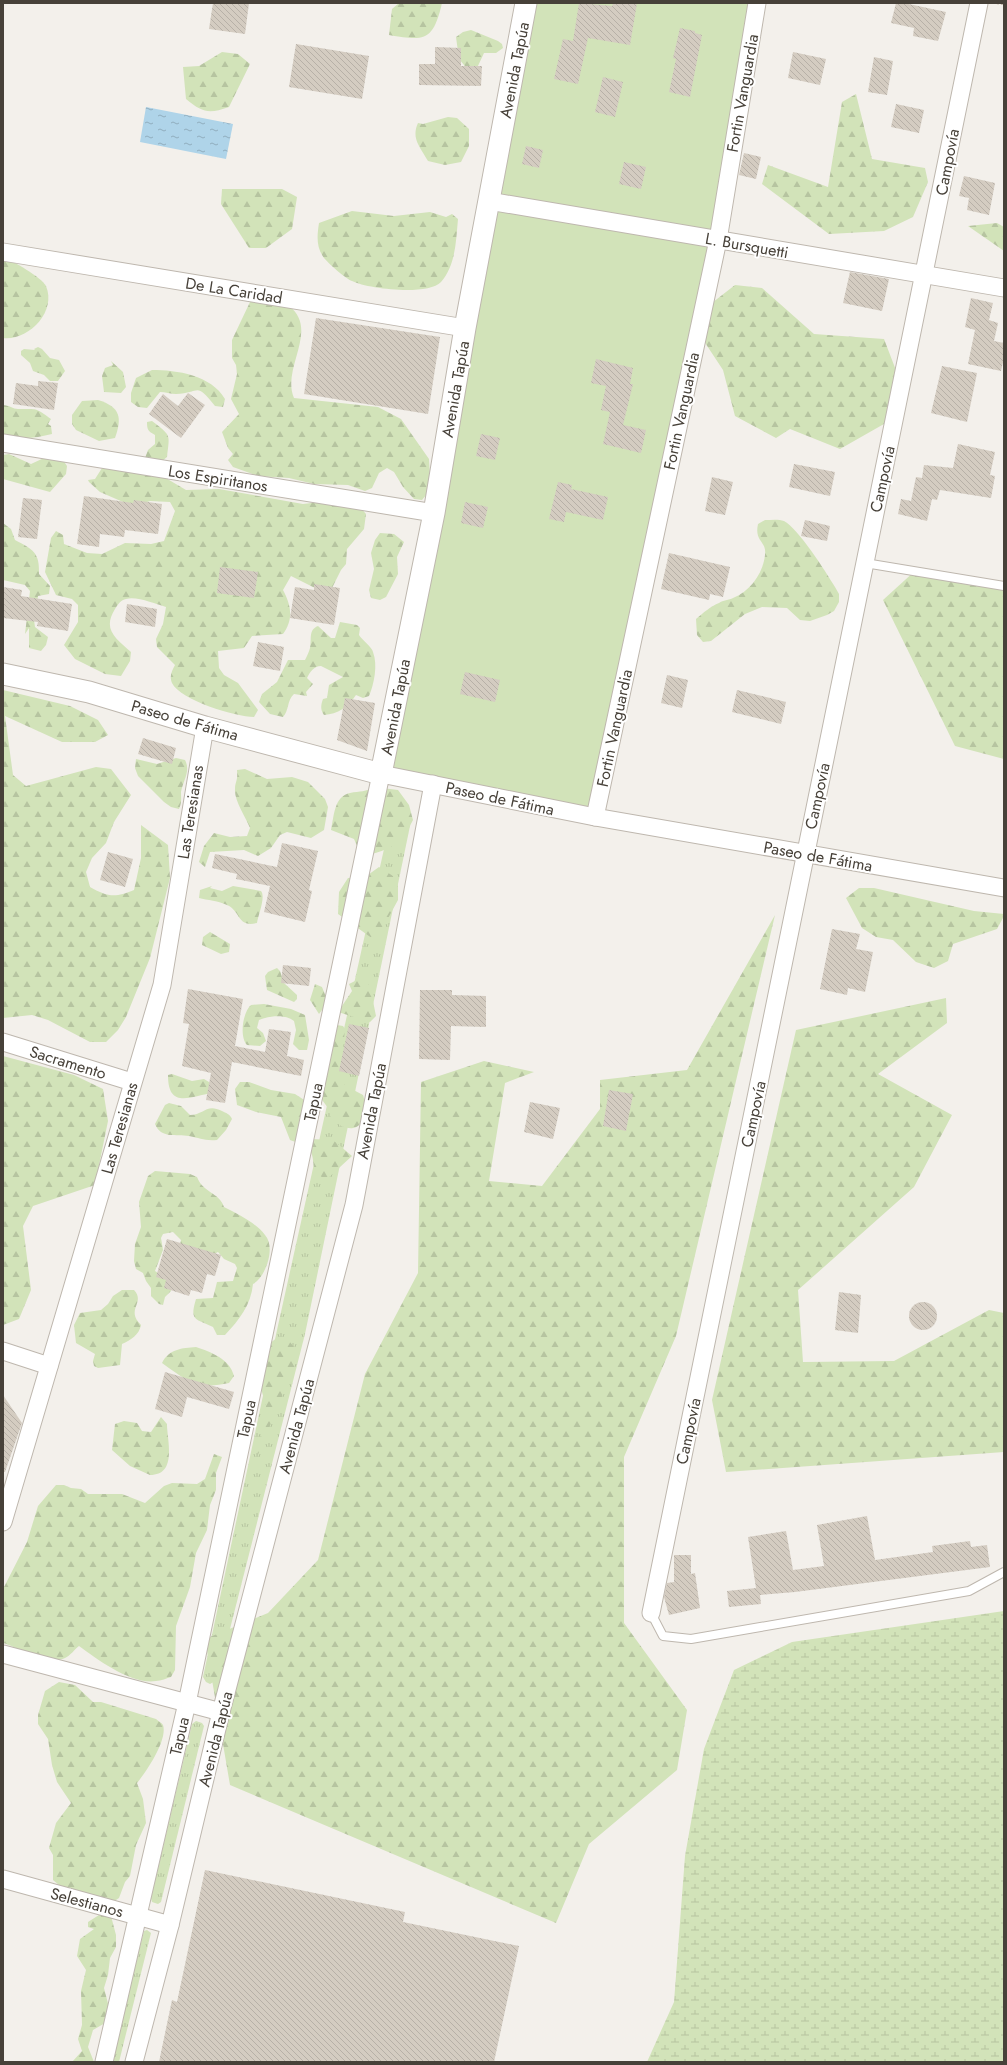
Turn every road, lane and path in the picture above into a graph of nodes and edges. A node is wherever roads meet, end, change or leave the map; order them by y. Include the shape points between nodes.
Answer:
1 (526, 3) edge
2 (758, 3) edge
3 (979, 3) edge
4 (997, 3) edge
5 (1004, 4) edge
6 (489, 201) junction
7 (718, 240) junction
8 (3, 252) edge
9 (924, 275) junction
10 (1004, 288) edge
11 (465, 328) junction
12 (3, 443) edge
13 (434, 513) junction
14 (865, 563) junction
15 (1004, 586) edge
16 (3, 674) edge
17 (205, 727) junction
18 (381, 774) junction
19 (433, 784) junction
20 (595, 817) junction
21 (806, 853) junction
22 (1004, 888) edge
23 (3, 1042) edge
24 (132, 1082) junction
25 (3, 1351) edge
26 (49, 1366) junction
27 (3, 1522) edge
28 (1004, 1572) edge
29 (651, 1613) joint
30 (3, 1654) edge
31 (187, 1703) junction
32 (221, 1712) junction
33 (3, 1879) edge
34 (138, 1916) junction
35 (170, 1924) junction
36 (104, 2062) edge
37 (134, 2062) edge

1 - 6 street, Avenida Tapúa
2 - 7 street, Fortin Vanguardia
3 - 9 street, Campovía
4 - 5 path
6 - 7 street, L. Bursquetti
6 - 11 street, Avenida Tapúa
7 - 9 street, L. Bursquetti
7 - 20 street, Fortin Vanguardia
8 - 11 street, De La Caridad
9 - 10 street, L. Bursquetti
9 - 14 street, Campovía
11 - 13 street, Avenida Tapúa
12 - 13 street, Los Espiritanos
13 - 18 street, Avenida Tapúa
14 - 15 lane
14 - 21 street, Campovía
16 - 17 street, Paseo de Fátima via 89,692
17 - 18 street, Paseo de Fátima
17 - 24 street, Las Teresianas via 162,985
18 - 19 street, Paseo de Fátima
18 - 31 street, Tapua
19 - 20 street, Paseo de Fátima
19 - 32 street, Avenida Tapúa via 354,1205
20 - 21 street, Paseo de Fátima
21 - 22 street, Paseo de Fátima
21 - 29 street, Campovía
23 - 24 street, Sacramento
24 - 26 street, Las Teresianas
25 - 26 street
26 - 27 street, Las Teresianas
28 - 29 lane via 969,1591 691,1639 663,1636
30 - 31 street
31 - 32 street
31 - 34 street, Tapua
32 - 35 street, Avenida Tapúa
33 - 34 street, Selestianos
34 - 35 street, Selestianos
34 - 36 street, Tapua
35 - 37 street, Avenida Tapúa

